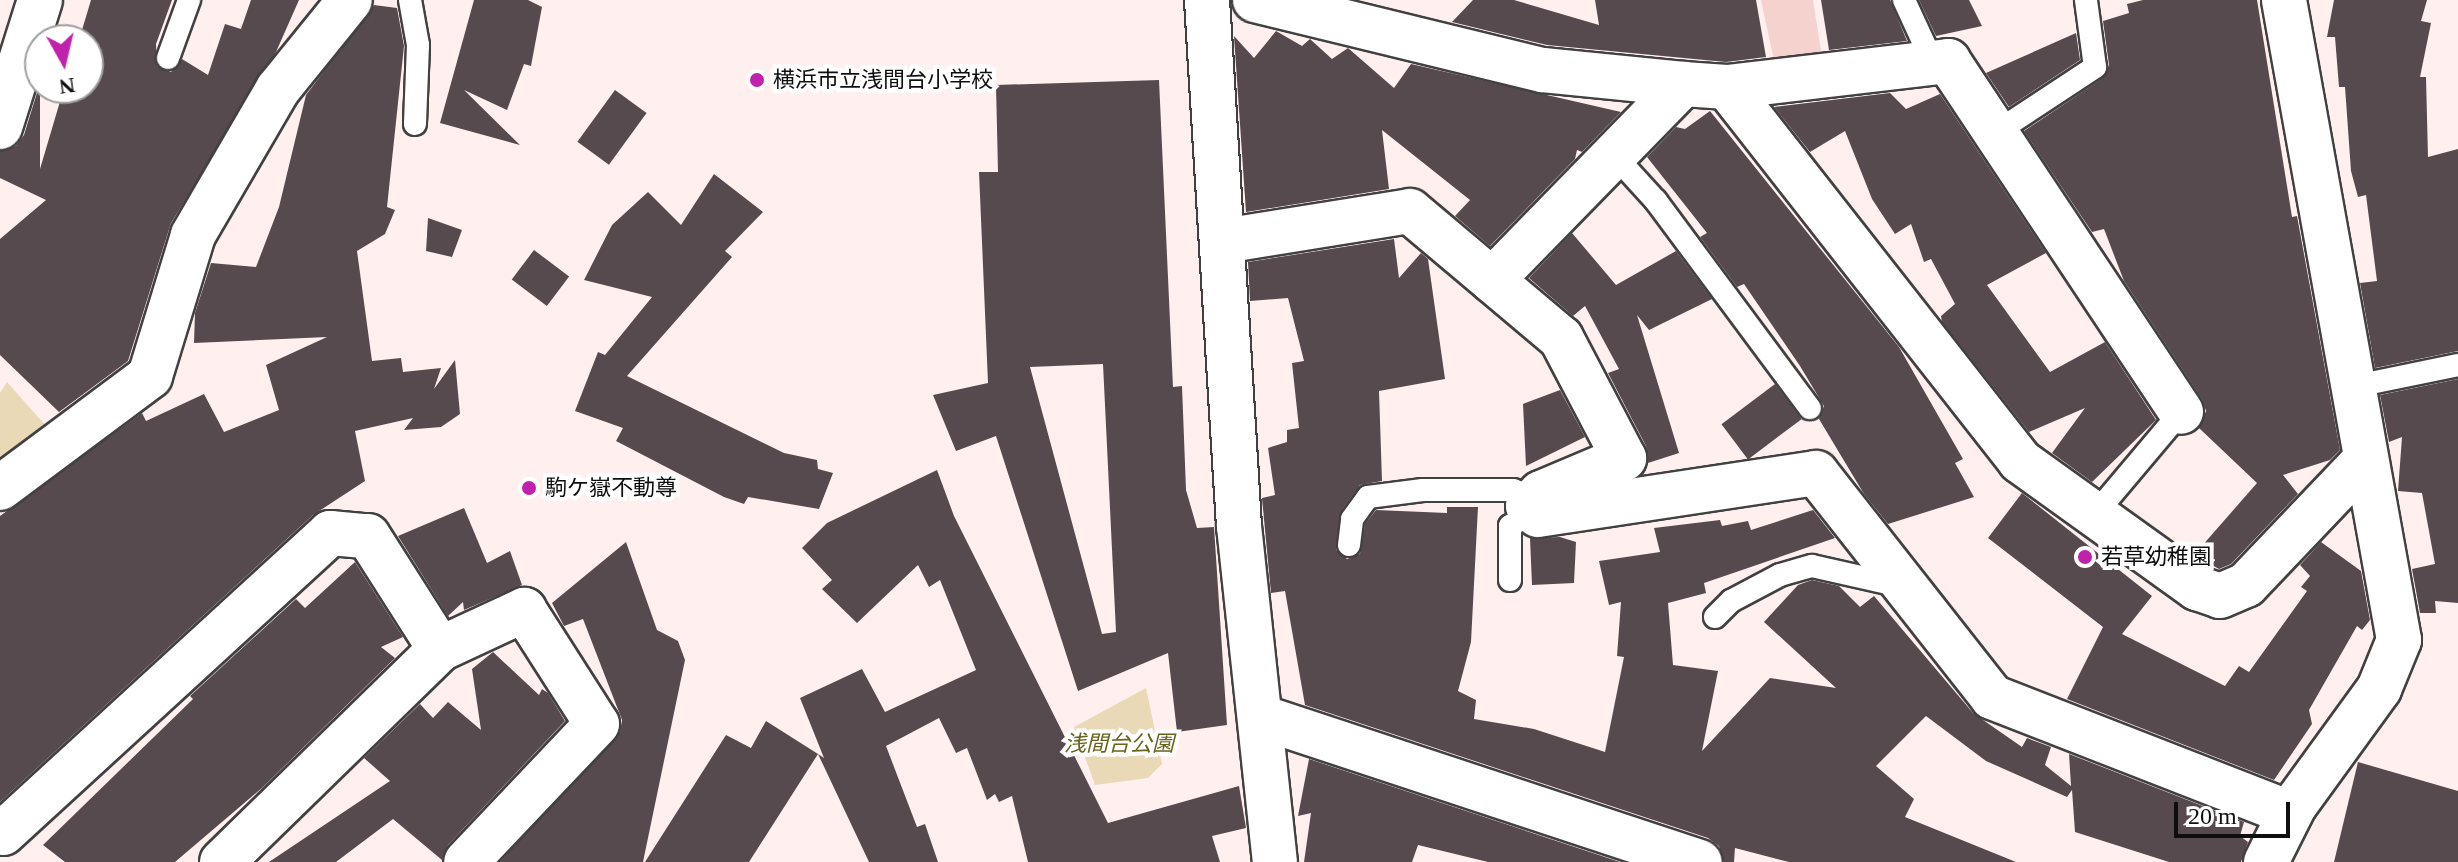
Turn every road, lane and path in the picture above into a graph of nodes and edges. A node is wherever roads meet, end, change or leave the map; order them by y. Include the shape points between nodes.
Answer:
1 (40, 0) edge
2 (189, 0) edge
3 (350, 0) edge
4 (410, 0) edge
5 (1207, 0) edge
6 (1255, 0) edge
7 (1904, 0) edge
8 (2086, 0) edge
9 (2284, 0) edge
10 (168, 58) dead end
11 (1933, 63) junction
12 (1683, 84) junction
13 (1727, 87) junction
14 (415, 124) dead end
15 (0, 127) edge
16 (1995, 133) junction
17 (1614, 155) junction
18 (1223, 241) junction
19 (1492, 280) junction
20 (2458, 365) edge
21 (2351, 387) junction
22 (2181, 412) joint
23 (1815, 444) junction
24 (2363, 462) junction
25 (0, 488) edge
26 (1534, 505) junction
27 (2095, 514) junction
28 (1349, 545) dead end
29 (1510, 580) dead end
30 (1905, 587) junction
31 (1715, 617) dead end
32 (440, 649) junction
33 (1261, 717) junction
34 (2290, 813) junction
35 (6, 846) edge
36 (222, 862) edge
37 (466, 862) edge
38 (1275, 862) edge
39 (1700, 862) edge
40 (2266, 862) edge

1 - 15 street
2 - 10 lane
3 - 25 street via 278,89 193,235 150,376
4 - 14 lane via 418,45
5 - 18 street
6 - 12 street via 1543,70
7 - 11 lane
8 - 16 lane via 2095,67
9 - 21 street
11 - 13 street
11 - 16 street via 1948,61
12 - 13 street
12 - 17 street
13 - 27 street via 2020,461
16 - 22 street
17 - 19 street
17 - 23 lane via 1656,201
18 - 19 street via 1410,211
18 - 33 street via 1239,526
19 - 26 street via 1561,338 1624,458
20 - 21 lane
21 - 24 street
22 - 27 lane
23 - 26 street via 1538,515
23 - 30 street
24 - 27 street via 2246,585 2220,596 2197,588
24 - 34 street via 2399,640 2379,689
26 - 28 lane via 1513,490 1423,490 1368,497 1352,519
26 - 29 lane via 1510,526
30 - 31 lane via 1812,566 1780,575 1731,601
30 - 34 street via 1992,697
32 - 35 street via 368,536 330,533
32 - 36 street
32 - 37 street via 524,610 597,724
33 - 38 street
33 - 39 street
34 - 40 street

